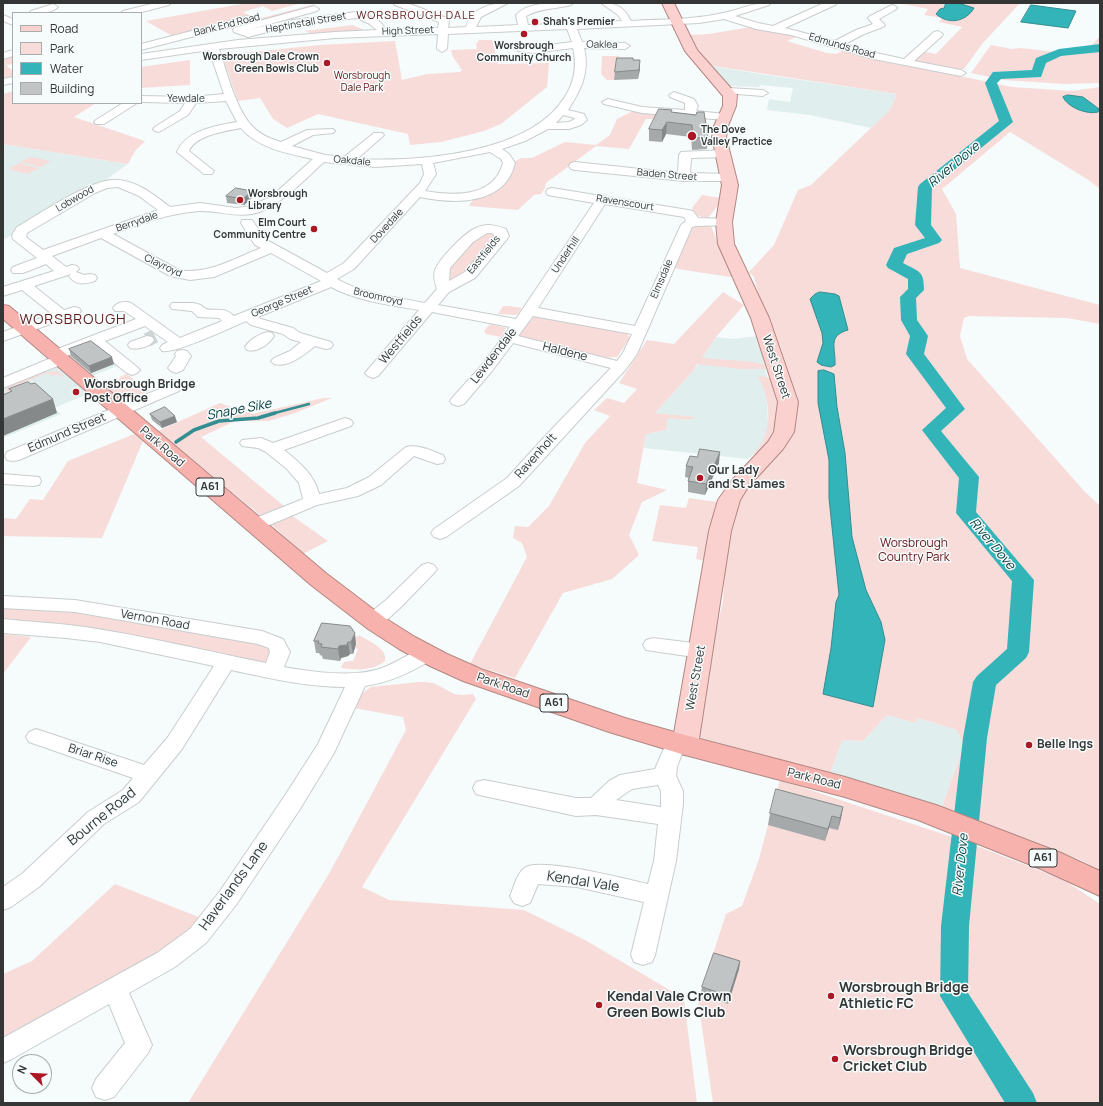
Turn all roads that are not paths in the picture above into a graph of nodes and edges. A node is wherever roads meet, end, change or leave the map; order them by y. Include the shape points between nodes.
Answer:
1 (166, 3) edge
2 (398, 3) edge
3 (424, 3) edge
4 (503, 3) edge
5 (568, 3) edge
6 (606, 3) edge
7 (668, 3) edge
8 (766, 3) edge
9 (832, 3) edge
10 (313, 6) edge
11 (408, 7) junction
12 (56, 8) edge
13 (892, 8) dead end
14 (489, 9) junction
15 (38, 12) edge
16 (130, 12) edge
17 (514, 14) junction
18 (725, 16) junction
19 (676, 21) junction
20 (628, 24) junction
21 (571, 26) junction
22 (523, 27) junction
23 (776, 28) junction
24 (470, 29) junction
25 (444, 30) junction
26 (382, 32) junction
27 (938, 34) dead end
28 (578, 45) junction
29 (836, 45) junction
30 (214, 46) junction
31 (625, 46) dead end
32 (142, 47) edge
33 (442, 49) dead end
34 (522, 49) dead end
35 (142, 57) edge
36 (906, 62) junction
37 (961, 73) dead end
38 (728, 91) junction
39 (763, 93) dead end
40 (674, 95) dead end
41 (231, 97) junction
42 (142, 99) edge
43 (192, 100) junction
44 (608, 102) dead end
45 (130, 104) edge
46 (560, 111) junction
47 (690, 114) junction
48 (724, 117) junction
49 (100, 122) dead end
50 (244, 124) junction
51 (546, 125) junction
52 (159, 129) dead end
53 (329, 130) dead end
54 (378, 135) dead end
55 (281, 147) junction
56 (492, 148) junction
57 (723, 154) junction
58 (321, 158) junction
59 (348, 161) junction
60 (427, 161) junction
61 (575, 166) dead end
62 (207, 171) dead end
63 (684, 177) junction
64 (729, 178) junction
65 (552, 192) dead end
66 (418, 193) junction
67 (602, 200) junction
68 (167, 212) junction
69 (254, 218) junction
70 (694, 222) junction
71 (724, 222) junction
72 (103, 234) junction
73 (272, 248) junction
74 (45, 257) junction
75 (18, 270) dead end
76 (71, 272) junction
77 (90, 278) dead end
78 (328, 280) junction
79 (24, 285) junction
80 (444, 289) junction
81 (3, 292) edge
82 (177, 306) dead end
83 (428, 307) junction
84 (120, 308) dead end
85 (3, 310) edge
86 (529, 311) junction
87 (248, 316) junction
88 (147, 320) junction
89 (233, 322) junction
90 (519, 324) junction
91 (25, 329) junction
92 (640, 331) junction
93 (272, 332) junction
94 (3, 337) edge
95 (509, 338) junction
96 (95, 340) junction
97 (252, 347) dead end
98 (58, 358) junction
99 (279, 361) dead end
100 (621, 366) junction
101 (123, 368) dead end
102 (374, 373) dead end
103 (3, 383) edge
104 (169, 393) dead end
105 (458, 401) dead end
106 (120, 410) junction
107 (349, 422) dead end
108 (248, 443) dead end
109 (272, 449) junction
110 (8, 455) edge
111 (437, 459) dead end
112 (3, 470) edge
113 (3, 479) edge
114 (33, 481) dead end
115 (312, 501) junction
116 (254, 525) junction
117 (440, 532) dead end
118 (428, 569) dead end
119 (3, 602) edge
120 (373, 621) junction
121 (3, 626) edge
122 (653, 645) dead end
123 (701, 651) junction
124 (426, 654) junction
125 (227, 661) junction
126 (273, 671) junction
127 (356, 679) junction
128 (36, 737) dead end
129 (680, 744) junction
130 (149, 775) junction
131 (665, 776) junction
132 (484, 788) dead end
133 (596, 806) junction
134 (671, 817) junction
135 (1100, 884) edge
136 (522, 896) dead end
137 (658, 896) junction
138 (5, 897) edge
139 (642, 955) dead end
140 (115, 989) junction
141 (3, 1051) edge
142 (106, 1088) dead end

1 - 16 street
2 - 11 street
3 - 11 street
4 - 14 street
5 - 17 street
6 - 20 street via 622,14
7 - 19 main road
8 - 18 street
9 - 23 street
10 - 26 street, Heptinstall Street via 238,30 248,34 285,24 356,15 379,26
10 - 32 street, Bank End Road
11 - 25 street via 444,20
12 - 15 street
13 - 29 street via 873,18 884,26 860,32
14 - 17 street
14 - 24 street via 481,11 471,23
17 - 22 street
18 - 19 street, High Street
18 - 23 street, Edmunds Road via 756,26
19 - 20 street, High Street
19 - 38 main road via 691,51
20 - 21 street, High Street
21 - 22 street, High Street
21 - 28 street, Oakdale
22 - 24 street, High Street
23 - 29 street, Edmunds Road
24 - 25 street, High Street
25 - 26 street, High Street
25 - 33 street
26 - 30 street, High Street via 285,38
27 - 36 street
28 - 31 street, Oaklea
28 - 34 street, Oaklea
28 - 46 street, Oakdale via 581,70 574,89
29 - 36 street, Edmunds Road
30 - 35 street, High Street
30 - 41 street, Oakdale
36 - 37 street, Edmunds Road
38 - 39 street
38 - 48 main road, West Street via 731,101
40 - 47 street via 690,101
41 - 43 street, Yewdale
41 - 50 street, Oakdale
42 - 43 street, Yewdale
43 - 52 street via 184,113
44 - 47 street via 635,103
45 - 49 street
46 - 51 street, Oakdale
46 - 51 street via 580,116 581,120 570,126
47 - 48 street
48 - 57 main road, West Street via 719,130
50 - 55 street, Oakdale via 249,131
50 - 62 street via 206,133 183,147 185,154
51 - 56 street, Oakdale via 530,134
53 - 55 street via 311,132
54 - 59 street
55 - 58 street, Oakdale
56 - 60 street, Oakdale
56 - 66 street via 509,163 504,177 488,189 462,198
57 - 63 street via 685,155
57 - 64 main road, West Street
58 - 59 street, Oakdale
58 - 69 street
59 - 60 street, Oakdale
60 - 66 street, Dovedale via 430,174
61 - 63 street, Baden Street via 607,167
63 - 64 street, Baden Street
64 - 71 main road, West Street via 730,190
65 - 67 street, Ravenscourt
66 - 78 street, Dovedale via 349,266
67 - 70 street, Ravenscourt via 681,212 688,214
67 - 86 street, Underhill
68 - 69 street, Berrydale via 200,207
68 - 72 street, Berrydale
68 - 74 street, Lobwood via 143,193 129,186 118,183 105,184 22,230 20,238
69 - 73 street, Broomroyd via 257,240
70 - 71 street
70 - 92 street, Elmsdale via 687,225
71 - 123 main road, West Street via 726,244 760,318 788,402 784,432 740,483 729,500 720,531
72 - 73 street, Clayroyd via 175,273 190,276 209,274
72 - 74 street, Berrydale
73 - 78 street, Broomroyd
74 - 75 street
74 - 76 street, Lobwood
76 - 77 street via 81,280
76 - 79 street
78 - 83 street, Broomroyd via 363,295
78 - 87 street, George Street
79 - 81 street
79 - 91 street via 68,313
80 - 80 street, Eastfields via 441,284 442,269 474,233 486,229 501,232 502,236 470,275
80 - 83 street, Eastfields
82 - 89 street via 193,307 204,314 222,314
83 - 90 street, Broomroyd
83 - 102 street, Westfields
84 - 88 street via 126,306
85 - 91 highway, Park Road / A61
86 - 90 street, Lewdendale
86 - 92 street
87 - 89 street, George Street
87 - 93 street
88 - 89 street, George Street via 150,338 175,352
88 - 96 street
90 - 95 street, Lewdendale
91 - 94 street
91 - 98 highway, Park Road / A61
92 - 100 street, Elmsdale via 630,354
93 - 97 street
93 - 99 street via 288,331 295,336 319,343
95 - 100 street, Haldene
95 - 105 street, Lewdendale
96 - 98 street
96 - 101 street
98 - 103 street
98 - 106 highway, Park Road / A61
100 - 117 street, Ravenholt via 514,481 490,500
104 - 106 street, Edmund Street
106 - 110 street, Edmund Street
106 - 116 highway, Park Road / A61
107 - 109 street
108 - 109 street via 261,443
109 - 115 street via 303,475 309,486
110 - 112 street
111 - 115 street via 415,447 374,481 352,492
113 - 114 street
115 - 116 street
116 - 120 highway, Park Road / A61 via 318,580
118 - 120 street
119 - 126 street, Vernon Road via 75,606 262,638 276,644 280,652
120 - 124 highway, Park Road / A61
121 - 125 street via 67,631
122 - 123 street
123 - 129 main road, West Street
124 - 127 street via 397,671 377,677
124 - 129 highway, Park Road / A61 via 476,677
125 - 126 street
125 - 130 street, Bourne Road via 175,743
126 - 127 street via 306,677
127 - 140 street, Haverlands Lane via 327,747 292,803 198,936 166,960
128 - 130 street, Briar Rise
129 - 131 street via 666,767
129 - 135 highway, Park Road / A61 via 845,787 926,812 1051,861
130 - 138 street, Bourne Road via 131,796 96,818 31,880
131 - 133 street via 628,781 617,787
131 - 134 street via 672,791
132 - 133 street via 576,807
133 - 134 street
134 - 137 street
136 - 137 street, Kendal Vale via 527,880 532,874 577,878
137 - 139 street
140 - 141 street, Haverlands Lane
140 - 142 street via 139,1045

